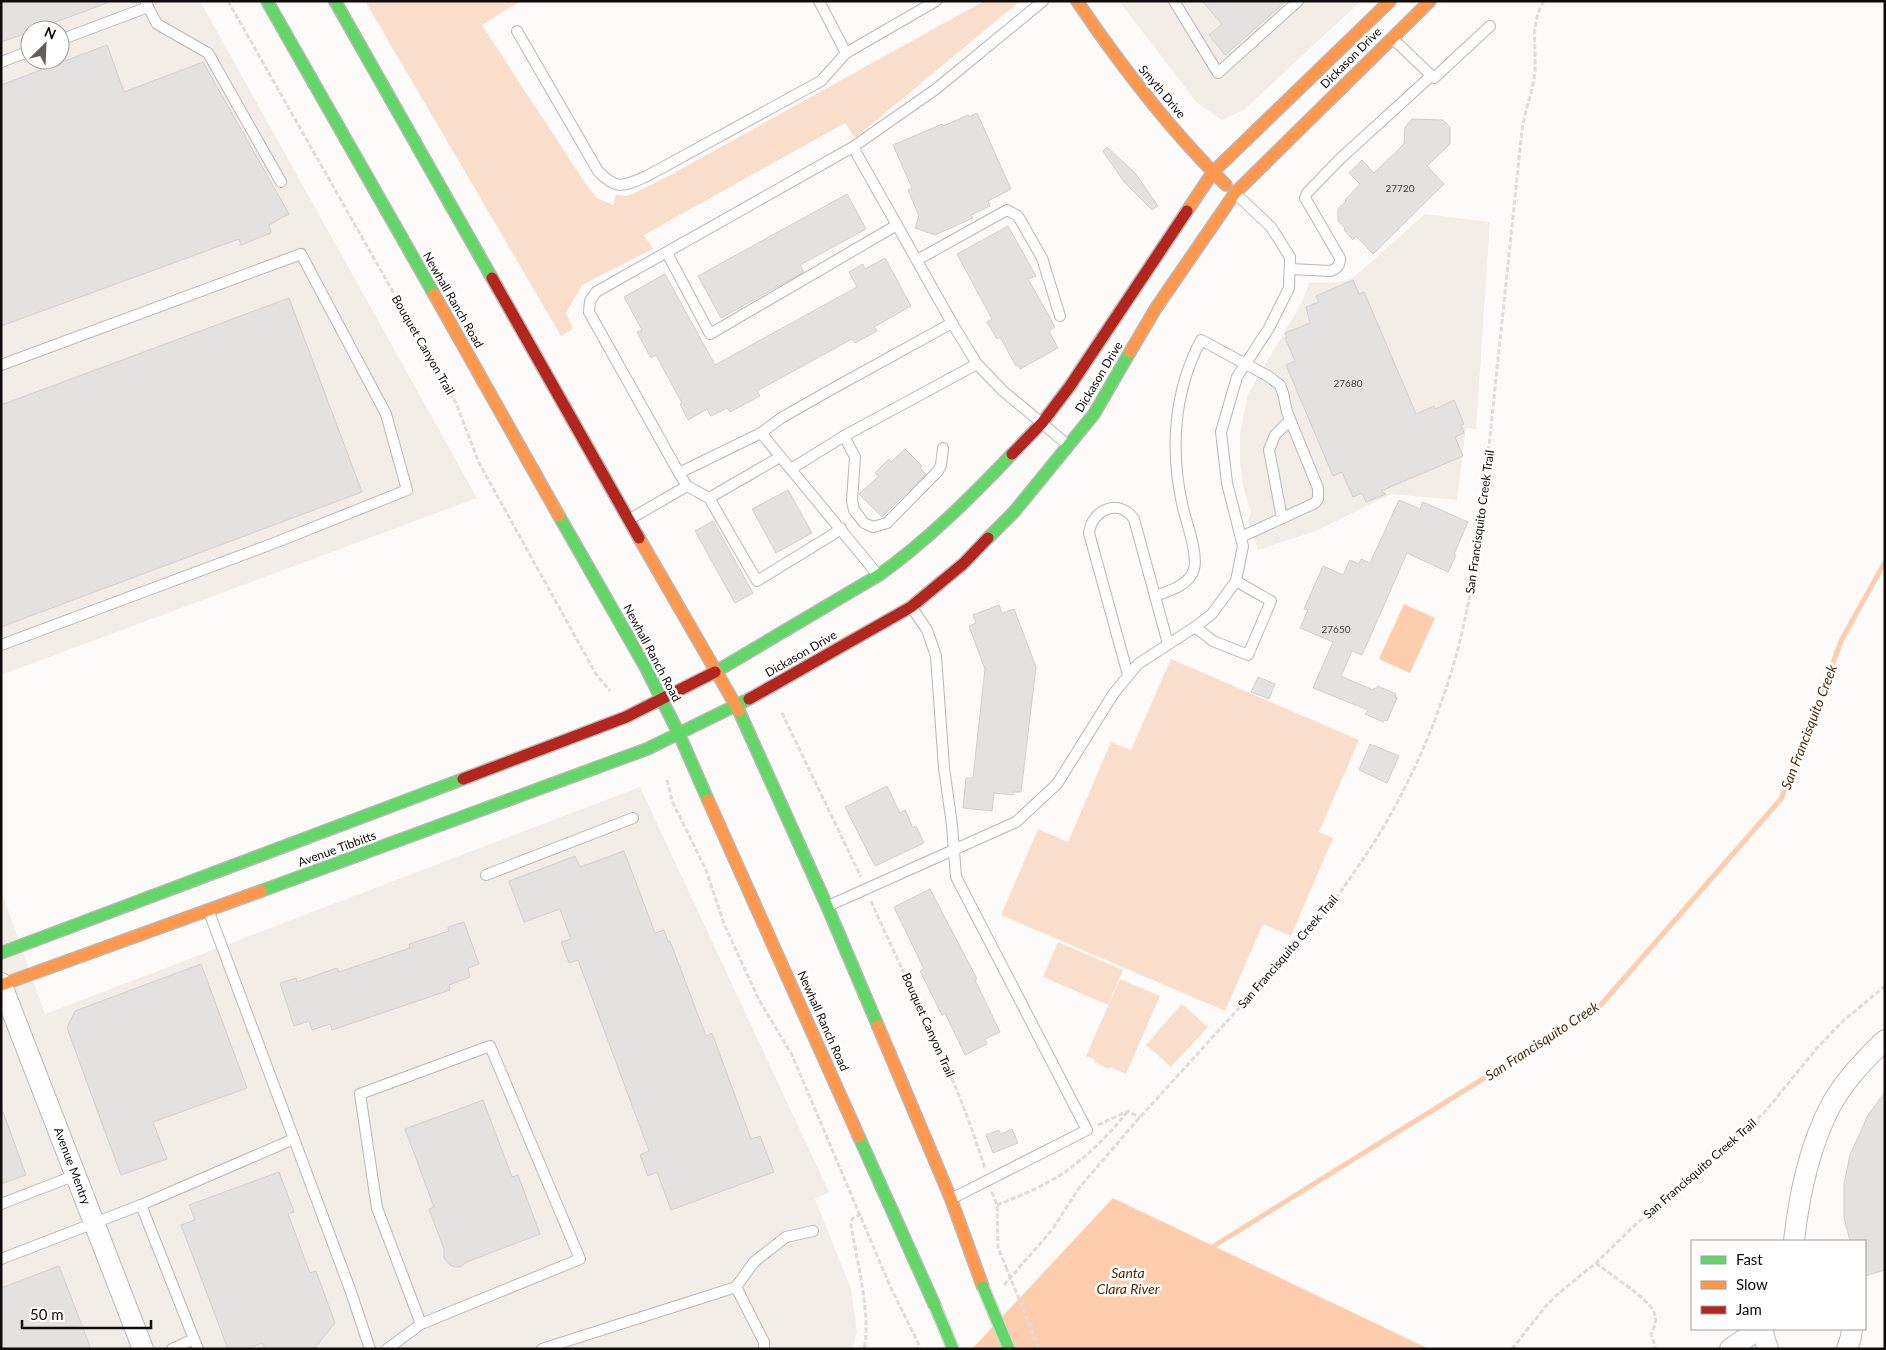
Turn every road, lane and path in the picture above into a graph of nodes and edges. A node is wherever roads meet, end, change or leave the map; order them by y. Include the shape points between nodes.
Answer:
1 (228, 1) edge
2 (267, 1) edge
3 (335, 1) edge
4 (819, 1) edge
5 (936, 1) edge
6 (1044, 1) edge
7 (1077, 1) edge
8 (1174, 1) edge
9 (1298, 1) edge
10 (1390, 1) edge
11 (1430, 1) edge
12 (1544, 1) edge
13 (147, 4) edge
14 (1490, 26) dead end
15 (517, 31) dead end
16 (70, 36) edge
17 (1392, 38) junction
18 (846, 53) junction
19 (20, 55) edge
20 (1, 62) edge
21 (1431, 76) junction
22 (853, 147) junction
23 (1213, 172) junction
24 (281, 182) dead end
25 (1235, 193) junction
26 (897, 225) junction
27 (667, 253) junction
28 (917, 260) junction
29 (1290, 269) junction
30 (1060, 316) dead end
31 (952, 323) junction
32 (977, 364) junction
33 (1245, 364) junction
34 (1, 365) edge
35 (1290, 420) junction
36 (1042, 423) junction
37 (761, 433) junction
38 (844, 436) junction
39 (1069, 446) junction
40 (943, 448) dead end
41 (780, 456) junction
42 (790, 469) junction
43 (678, 473) junction
44 (688, 486) junction
45 (709, 498) junction
46 (1282, 518) junction
47 (629, 520) junction
48 (841, 528) junction
49 (1241, 537) junction
50 (879, 575) junction
51 (1236, 581) junction
52 (1155, 596) junction
53 (911, 608) junction
54 (1195, 627) junction
55 (1168, 644) junction
56 (1, 645) edge
57 (716, 672) junction
58 (1128, 675) junction
59 (610, 691) dead end
60 (661, 700) junction
61 (737, 706) junction
62 (782, 714) dead end
63 (679, 734) junction
64 (668, 780) dead end
65 (633, 818) dead end
66 (954, 850) junction
67 (486, 875) dead end
68 (866, 890) junction
69 (827, 906) junction
70 (208, 910) junction
71 (1, 953) edge
72 (2, 984) edge
73 (1885, 986) edge
74 (1885, 1040) edge
75 (1128, 1111) junction
76 (1140, 1118) junction
77 (1087, 1130) junction
78 (294, 1139) junction
79 (76, 1175) junction
80 (989, 1181) junction
81 (952, 1199) junction
82 (1, 1204) edge
83 (141, 1205) junction
84 (996, 1205) junction
85 (861, 1214) junction
86 (94, 1224) junction
87 (813, 1231) dead end
88 (1794, 1240) edge
89 (1, 1259) edge
90 (1596, 1263) junction
91 (1003, 1286) dead end
92 (736, 1287) junction
93 (421, 1324) junction
94 (1758, 1330) edge
95 (1764, 1330) edge
96 (1852, 1330) edge
97 (194, 1339) junction
98 (143, 1349) edge
99 (172, 1349) edge
100 (198, 1349) edge
101 (370, 1349) edge
102 (387, 1349) edge
103 (542, 1349) edge
104 (764, 1349) edge
105 (864, 1349) edge
106 (921, 1349) edge
107 (953, 1349) edge
108 (1009, 1349) edge
109 (1039, 1349) edge
110 (1512, 1349) edge
111 (1656, 1349) edge
112 (1730, 1349) edge
113 (1768, 1349) edge
114 (1847, 1349) edge

1 - 59 path, Bouquet Canyon Trail via 456,403 480,463 596,674
2 - 60 street, Newhall Ranch Road
3 - 47 street
4 - 18 lane
5 - 18 lane
6 - 22 lane via 936,89
7 - 23 street, Smyth Drive via 1112,53
8 - 9 lane via 1218,73
10 - 23 street, Dickason Drive
11 - 17 street, Dickason Drive
12 - 76 path, San Francisquito Creek Trail via 1536,18 1533,40 1535,69 1522,130 1478,552 1457,653 1441,701 1418,760 1391,814 1326,912
13 - 16 lane
13 - 24 lane via 157,24 208,53
14 - 21 lane via 1436,77
15 - 18 lane via 598,171 609,183 625,185 821,81
17 - 21 lane
17 - 25 street, Dickason Drive
19 - 20 lane
21 - 29 lane via 1307,193 1305,198 1340,258 1340,264 1331,271
22 - 26 lane
22 - 27 lane
23 - 25 street, Smyth Drive
23 - 36 street, Dickason Drive
25 - 29 lane via 1270,227 1290,257
25 - 39 street, Dickason Drive via 1156,308 1094,414
26 - 27 lane via 710,334
26 - 28 lane
27 - 43 lane via 596,292 590,301 589,312
28 - 30 lane via 1008,210 1018,216 1042,258
28 - 31 lane
29 - 33 lane via 1289,288 1269,328
31 - 32 lane
31 - 37 lane via 781,418
32 - 36 lane
32 - 38 lane
33 - 35 lane via 1280,386
33 - 49 lane via 1237,377 1221,432 1227,483
33 - 52 lane via 1201,340 1188,369 1177,412 1174,444 1177,482 1194,570 1184,583
34 - 56 lane via 301,254 386,414 407,490
35 - 46 lane via 1275,435 1269,450
35 - 46 lane via 1319,493 1315,503
36 - 39 lane
36 - 50 street, Dickason Drive via 985,482 902,559
37 - 41 lane
37 - 43 lane
38 - 40 lane via 855,457 854,510 864,523 873,527 887,523 938,472
38 - 42 lane
39 - 53 street, Dickason Drive via 1014,512 963,564
41 - 42 lane
41 - 45 lane
42 - 48 lane
43 - 44 lane
44 - 45 lane
44 - 47 lane
45 - 48 lane via 757,581
46 - 49 lane
47 - 57 street
48 - 50 lane
49 - 51 lane via 1243,546
50 - 57 street, Dickason Drive
51 - 54 lane via 1212,614
51 - 54 lane via 1271,600 1248,655 1213,641
52 - 55 lane
52 - 58 lane via 1129,511 1107,509 1096,516 1089,533
53 - 61 street, Dickason Drive
53 - 66 lane via 927,630 936,656
54 - 55 lane
55 - 58 lane via 1138,664
57 - 60 street, Avenue Tibbitts
57 - 61 street
58 - 66 lane via 1057,784 1016,822
60 - 63 street, Newhall Ranch Road
60 - 71 street, Avenue Tibbitts via 626,717
61 - 63 street, Dickason Drive
61 - 69 street
62 - 68 path, Bouquet Canyon Trail
63 - 70 street, Avenue Tibbitts via 641,752
63 - 107 street, Newhall Ranch Road, bridge
64 - 85 path via 672,800 706,870 724,924 759,1000 792,1055
65 - 67 lane
66 - 68 lane
66 - 77 lane via 956,878
68 - 69 lane
68 - 80 path, Bouquet Canyon Trail via 928,1022 975,1135
69 - 81 street
70 - 72 street, Avenue Tibbitts
70 - 78 lane
72 - 79 street, Avenue Mentry
73 - 90 path, San Francisquito Creek Trail via 1817,1048 1764,1113
74 - 88 street via 1832,1105 1804,1178
75 - 76 path
75 - 77 path
75 - 84 path via 1109,1135 1072,1168
76 - 91 path, San Francisquito Creek Trail via 1079,1188 1052,1230
77 - 80 lane
78 - 83 lane
78 - 101 lane
79 - 82 lane
79 - 86 street, Avenue Mentry
80 - 81 lane
80 - 84 path, Bouquet Canyon Trail
81 - 108 street, bridge via 982,1287
83 - 86 lane
83 - 97 lane
84 - 109 path, Bouquet Canyon Trail, bridge via 998,1248
85 - 105 path via 852,1219 850,1225 866,1313
85 - 106 path via 890,1286
86 - 89 lane
86 - 98 street, Avenue Mentry
87 - 92 lane via 786,1237 754,1262
90 - 110 path, San Francisquito Creek Trail via 1546,1306
90 - 111 path via 1643,1299 1654,1312 1656,1325 1651,1334
92 - 103 lane
92 - 104 lane via 764,1342
93 - 93 lane via 377,1208 360,1094 490,1046 580,1259
93 - 102 lane
94 - 112 street
95 - 113 street
96 - 114 street
97 - 99 lane
97 - 100 lane

